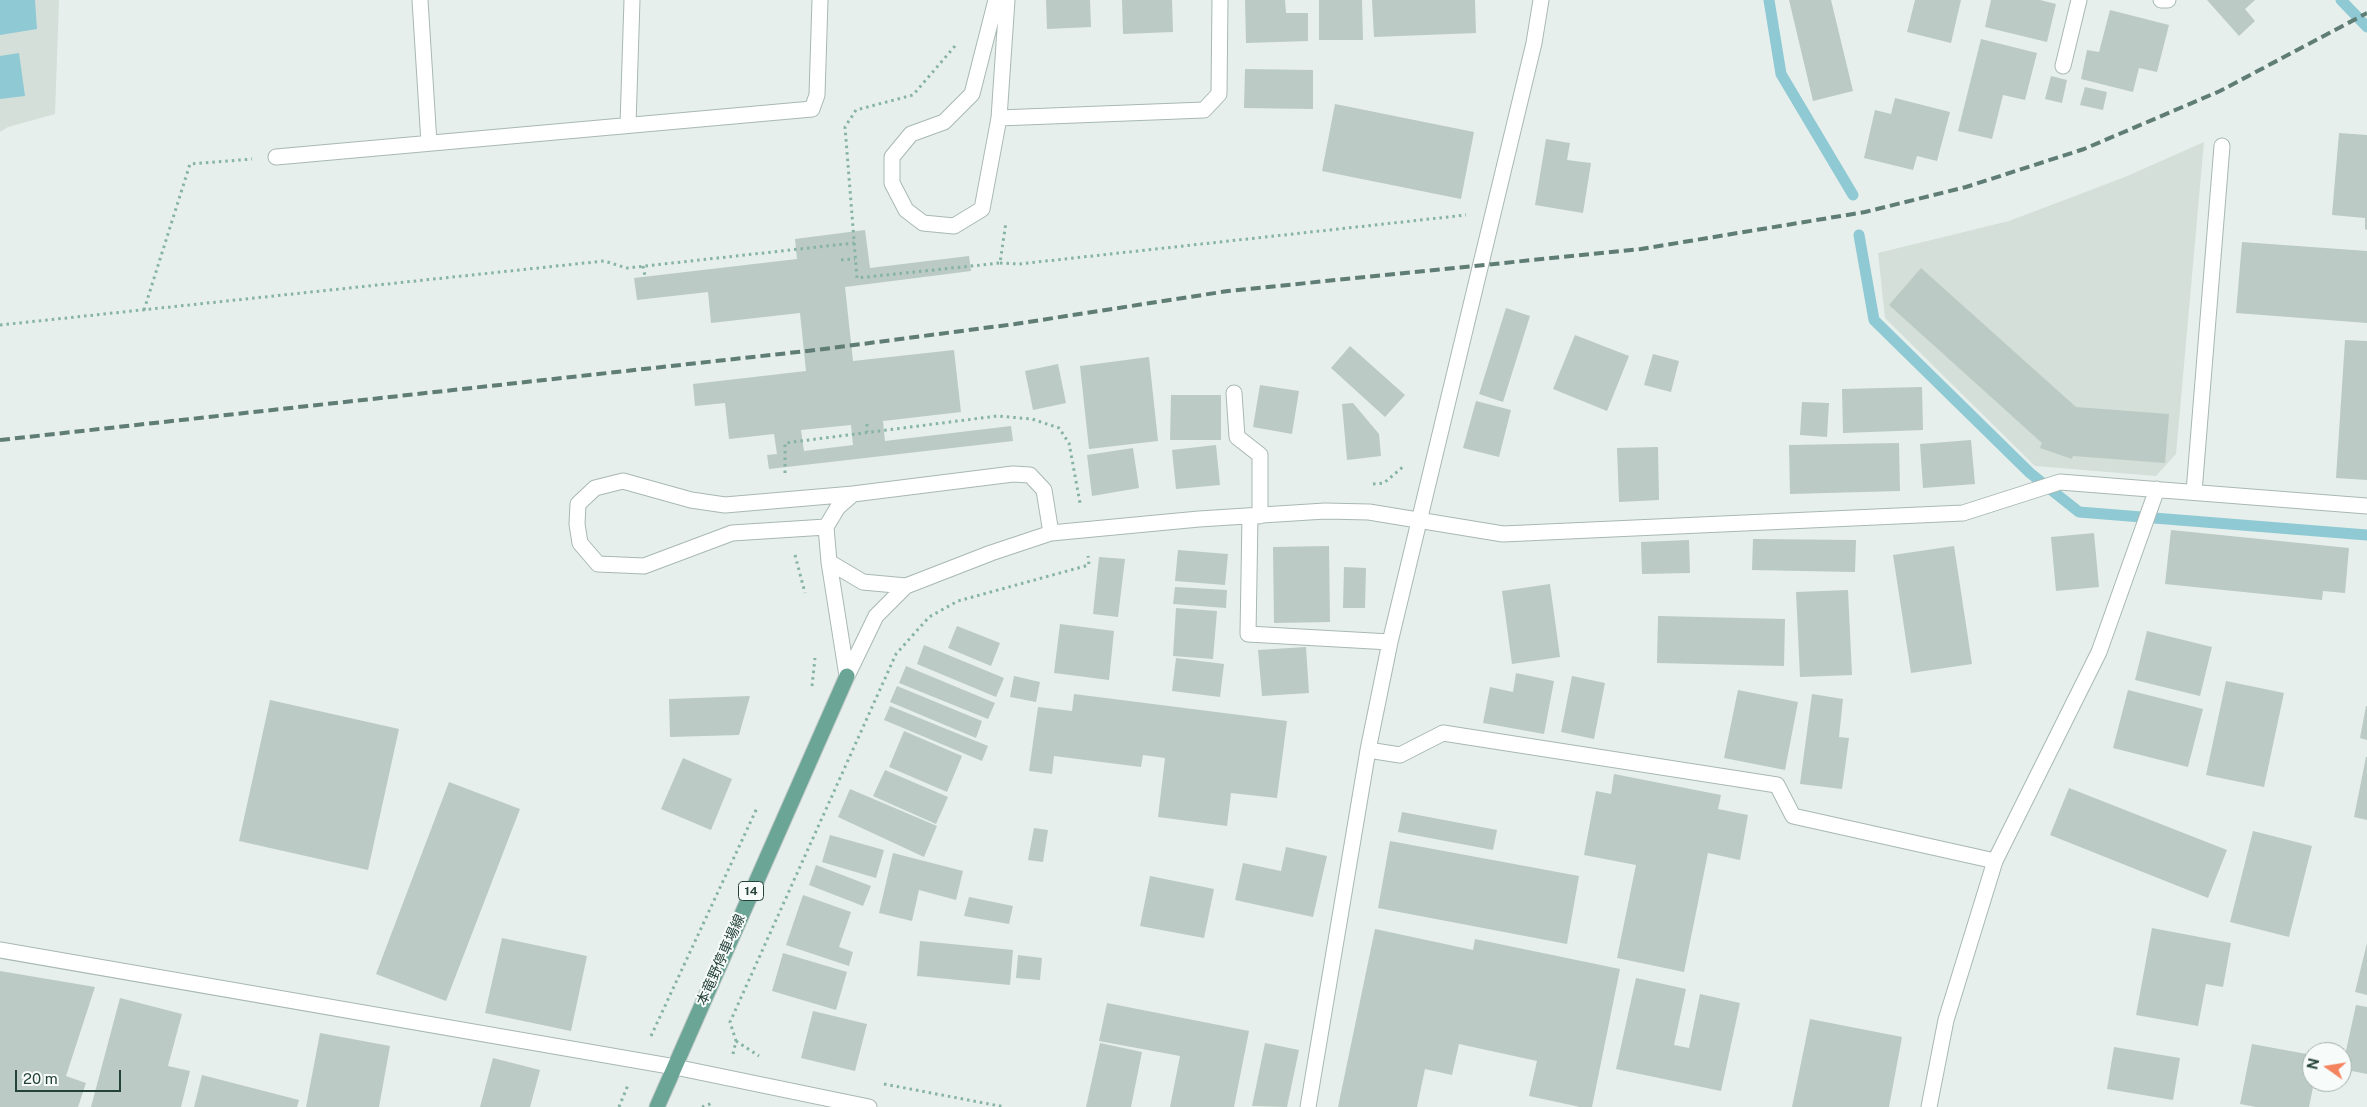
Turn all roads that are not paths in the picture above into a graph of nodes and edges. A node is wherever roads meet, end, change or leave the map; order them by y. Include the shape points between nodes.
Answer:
1 (420, 0) edge
2 (632, 0) edge
3 (820, 0) edge
4 (996, 0) edge
5 (1007, 0) edge
6 (1220, 0) edge
7 (1541, 0) edge
8 (2079, 0) edge
9 (2161, 0) edge
10 (2168, 0) edge
11 (2063, 66) dead end
12 (999, 118) junction
13 (628, 125) junction
14 (429, 143) junction
15 (2222, 146) dead end
16 (276, 157) road end
17 (1234, 393) dead end
18 (2156, 489) junction
19 (2194, 492) junction
20 (853, 494) junction
21 (2367, 506) edge
22 (1255, 516) junction
23 (1419, 521) junction
24 (826, 527) junction
25 (1051, 533) junction
26 (829, 562) junction
27 (906, 586) junction
28 (1390, 642) junction
29 (847, 676) junction
30 (1368, 750) junction
31 (1995, 861) junction
32 (0, 950) edge
33 (674, 1067) junction
34 (657, 1107) edge
35 (869, 1107) edge
36 (1308, 1107) edge
37 (1929, 1107) edge

1 - 14 street
2 - 13 street
3 - 13 street via 818,95 812,109
4 - 12 street via 972,94 944,122 911,134 892,157 892,183 906,210 923,223 954,226 982,209
5 - 12 street
6 - 12 street via 1219,94 1204,110
7 - 23 street via 1534,43
8 - 11 street
9 - 10 street
13 - 14 street
14 - 16 street
15 - 19 street
17 - 22 street via 1237,436 1260,455
18 - 19 street
18 - 23 street via 2060,482 1963,513 1513,534
18 - 31 street via 2099,652
19 - 21 street
20 - 24 street via 838,507
20 - 24 street via 725,505 691,500 623,481 595,488 578,504 580,543 598,564 644,566 732,533
20 - 25 street via 1013,474 1030,475 1044,490
22 - 23 street via 1325,511 1368,512
22 - 25 street
22 - 28 street via 1248,634
23 - 28 street
24 - 26 street
25 - 27 street
26 - 27 street via 863,582
26 - 29 street
27 - 29 street via 876,616
28 - 30 street
29 - 33 main road, 本竜野停車場線 / 14
30 - 31 street via 1400,755 1443,733 1777,785 1793,816
30 - 36 street
31 - 37 street via 1946,1020
32 - 33 street
33 - 34 main road, 本竜野停車場線 / 14
33 - 35 street

